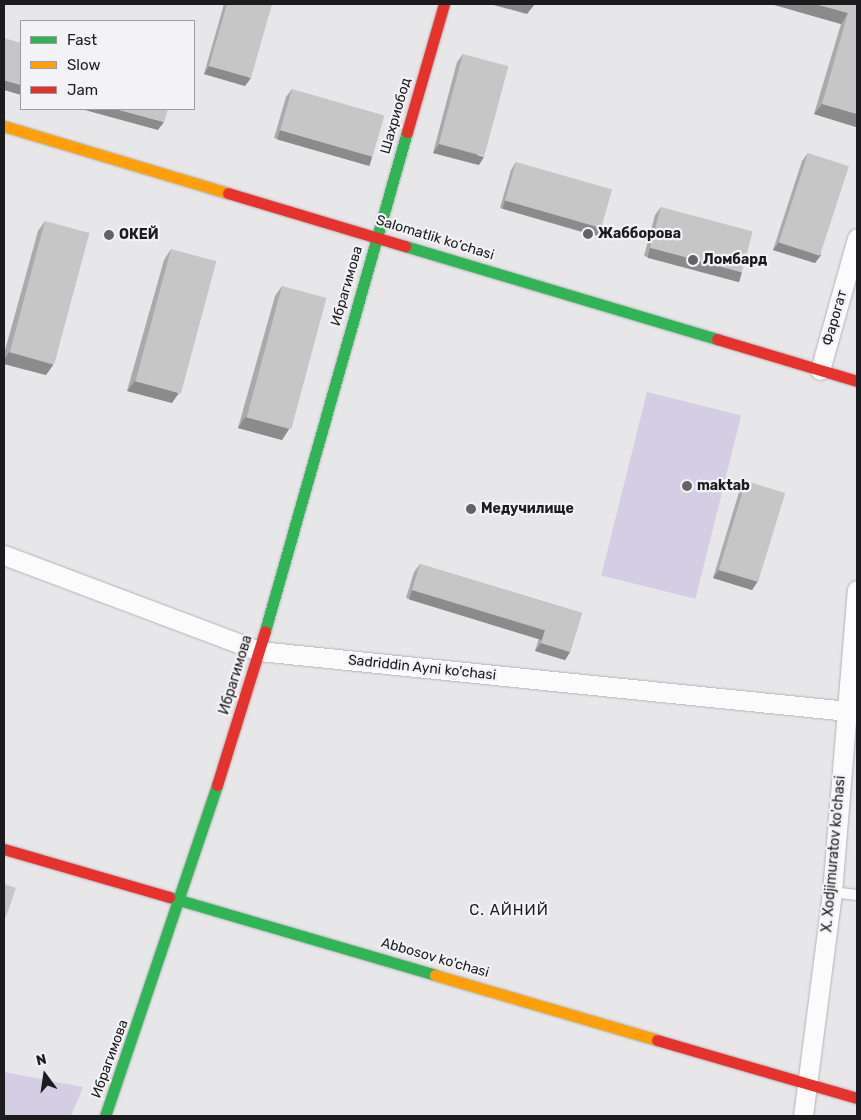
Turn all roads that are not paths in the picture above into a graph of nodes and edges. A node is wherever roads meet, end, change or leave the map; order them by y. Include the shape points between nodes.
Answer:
1 (444, 4) edge
2 (4, 126) edge
3 (377, 236) junction
4 (857, 238) edge
5 (820, 370) junction
6 (857, 381) edge
7 (4, 555) edge
8 (857, 590) edge
9 (259, 652) junction
10 (852, 712) edge
11 (4, 849) edge
12 (832, 892) junction
13 (857, 895) edge
14 (182, 900) junction
15 (808, 1082) junction
16 (857, 1098) edge
17 (105, 1116) edge
18 (803, 1116) edge

1 - 3 street, Шахриобод
2 - 3 street, Salomatlik ko‘chasi
3 - 5 street, Salomatlik ko‘chasi
3 - 9 street, Ибрагимова
4 - 5 street, Фарогат
5 - 6 street, Salomatlik ko‘chasi
7 - 9 street, Sadriddin Ayni ko'chasi
8 - 10 street, X. Xodjimuratov ko'chasi
9 - 10 street, Sadriddin Ayni ko'chasi
9 - 14 street, Ибрагимова
10 - 12 street, X. Xodjimuratov ko'chasi
11 - 14 street, Abbosov ko'chasi
12 - 13 lane
12 - 15 street, X. Xodjimuratov ko'chasi
14 - 15 street, Abbosov ko'chasi
14 - 17 street, Ибрагимова
15 - 16 street, Abbosov ko'chasi
15 - 18 street, X. Xodjimuratov ko'chasi

